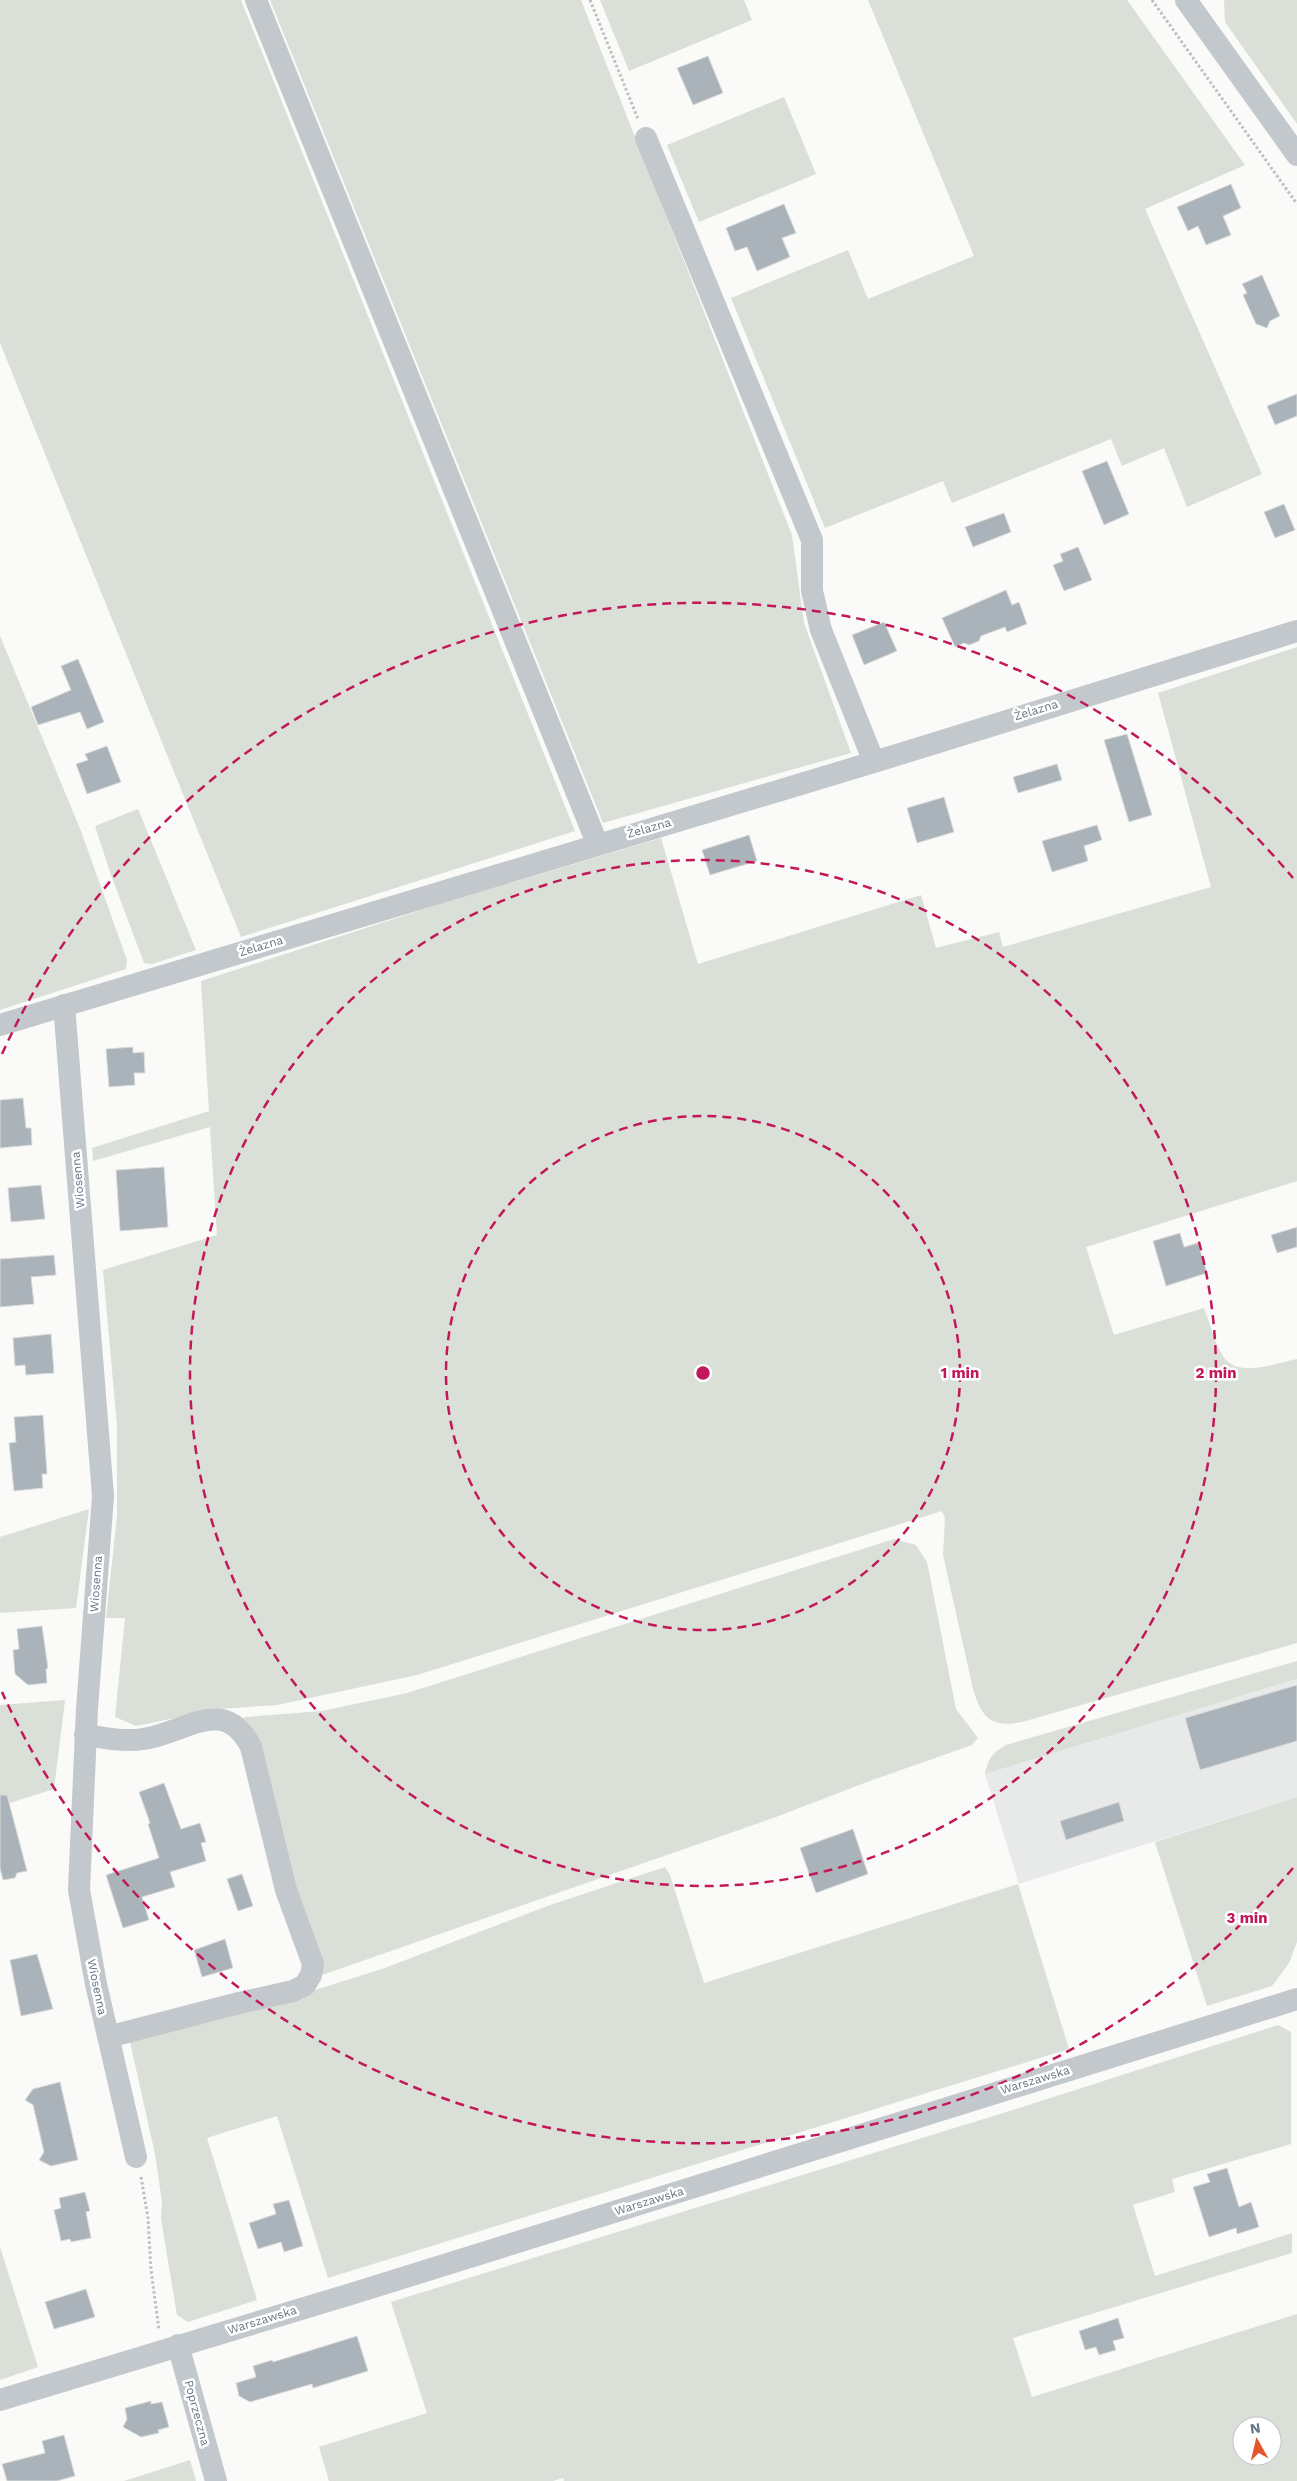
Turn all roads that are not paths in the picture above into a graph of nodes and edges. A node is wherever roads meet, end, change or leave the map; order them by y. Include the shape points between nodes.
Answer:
1 (256, 0) edge
2 (1190, 2) edge
3 (646, 138) road end
4 (1297, 155) edge
5 (1297, 631) edge
6 (874, 762) junction
7 (597, 843) junction
8 (64, 1005) junction
9 (0, 1025) edge
10 (85, 1735) junction
11 (1297, 1998) edge
12 (108, 2037) junction
13 (136, 2157) road end
14 (172, 2347) junction
15 (0, 2400) edge
16 (216, 2481) edge

1 - 7 street
2 - 4 street
3 - 6 street via 812,540 812,591 817,617
5 - 6 street, Żelazna
6 - 7 street, Żelazna
7 - 8 street, Żelazna
8 - 9 street, Żelazna
8 - 10 street, Wiosenna via 103,1496
10 - 12 street, Wiosenna via 79,1890
10 - 12 street via 144,1739 202,1720 220,1719 243,1731 251,1747 286,1890 313,1964 305,1985 293,1991
11 - 14 street, Warszawska
12 - 13 street, Wiosenna
14 - 15 street, Warszawska
14 - 16 street, Poprzeczna

